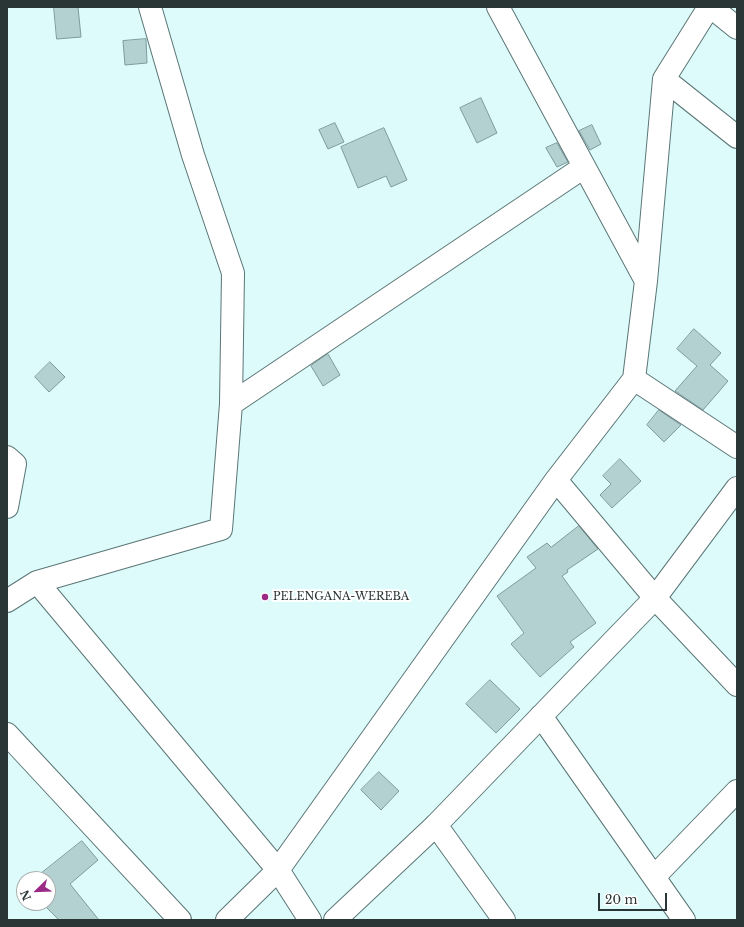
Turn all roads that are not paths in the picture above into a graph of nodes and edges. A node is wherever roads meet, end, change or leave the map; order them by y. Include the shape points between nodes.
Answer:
1 (150, 7) edge
2 (498, 7) edge
3 (710, 7) edge
4 (737, 28) edge
5 (664, 78) junction
6 (737, 137) edge
7 (584, 167) junction
8 (646, 281) junction
9 (634, 379) junction
10 (231, 404) junction
11 (737, 446) edge
12 (7, 458) edge
13 (556, 480) junction
14 (737, 488) edge
15 (7, 506) edge
16 (37, 582) junction
17 (655, 598) junction
18 (7, 601) edge
19 (737, 685) edge
20 (541, 716) junction
21 (7, 734) edge
22 (737, 792) edge
23 (436, 825) junction
24 (278, 870) junction
25 (654, 877) junction
26 (180, 920) edge
27 (227, 920) edge
28 (310, 920) edge
29 (335, 920) edge
30 (504, 920) edge
31 (684, 920) edge

1 - 10 street via 194,155 233,273
2 - 7 street
3 - 4 street
3 - 5 street
5 - 6 street
5 - 8 street
7 - 8 street
7 - 10 street
8 - 9 street
9 - 11 street
9 - 13 street
10 - 16 street via 221,529
12 - 15 street via 15,464
13 - 17 street
13 - 24 street
14 - 17 street
16 - 18 street
16 - 24 street
17 - 19 street
17 - 20 street
20 - 23 street
20 - 25 street
21 - 26 street
22 - 25 street
23 - 29 street
23 - 30 street
24 - 27 street
24 - 28 street
25 - 31 street

